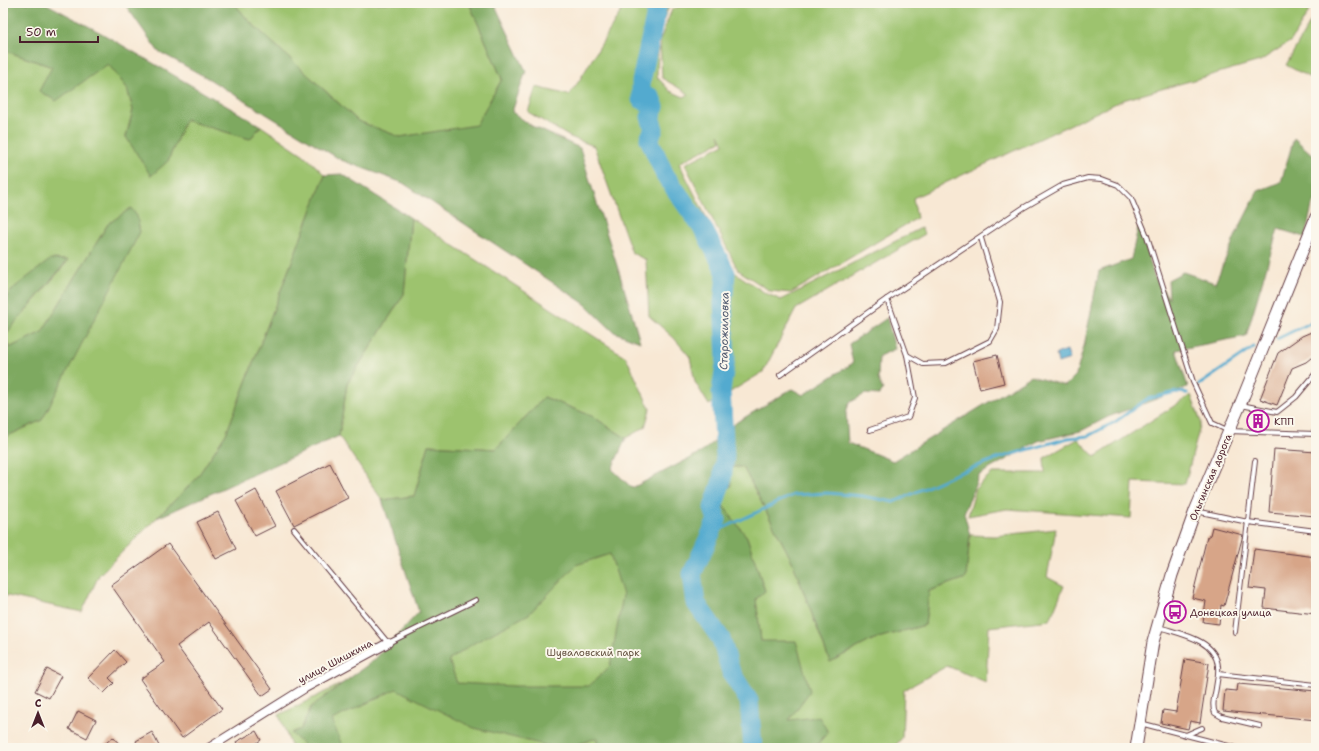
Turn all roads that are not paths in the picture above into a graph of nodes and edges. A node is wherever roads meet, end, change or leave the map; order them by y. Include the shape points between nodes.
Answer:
1 (1316, 217) edge
2 (981, 238) junction
3 (887, 299) junction
4 (907, 355) junction
5 (1316, 374) edge
6 (780, 375) dead end
7 (1240, 405) junction
8 (870, 430) dead end
9 (1229, 431) junction
10 (1316, 434) edge
11 (1255, 460) dead end
12 (1195, 511) junction
13 (1248, 522) junction
14 (294, 529) dead end
15 (1316, 531) edge
16 (476, 600) dead end
17 (1156, 626) junction
18 (1234, 632) dead end
19 (388, 644) junction
20 (1218, 674) junction
21 (1316, 685) edge
22 (1140, 723) junction
23 (1260, 726) dead end
24 (1202, 728) dead end
25 (1186, 735) junction
26 (209, 748) edge
27 (1136, 748) edge
28 (1236, 748) edge

1 - 7 street, Ольгинская дорога
2 - 3 lane
2 - 4 lane via 1000,302 997,329 990,341 946,363 923,364
2 - 9 lane via 1023,208 1063,186 1088,178 1102,179 1118,185 1131,198 1147,236 1193,382 1212,423
3 - 4 lane
3 - 6 lane
4 - 8 lane via 915,398 908,417
5 - 7 lane via 1296,397 1277,412
7 - 9 street, Ольгинская дорога
9 - 10 lane
9 - 12 street, Ольгинская дорога
11 - 13 lane
12 - 13 lane
12 - 17 street, Ольгинская дорога
13 - 15 lane
13 - 18 lane
14 - 19 lane
16 - 19 lane, улица Шишкина
17 - 20 lane via 1203,643 1217,660
17 - 22 street, Ольгинская дорога
19 - 26 street, улица Шишкина via 305,688
20 - 21 lane
20 - 23 lane via 1213,705 1215,713
22 - 25 lane
22 - 27 street, Ольгинская дорога
24 - 25 lane
25 - 28 lane

